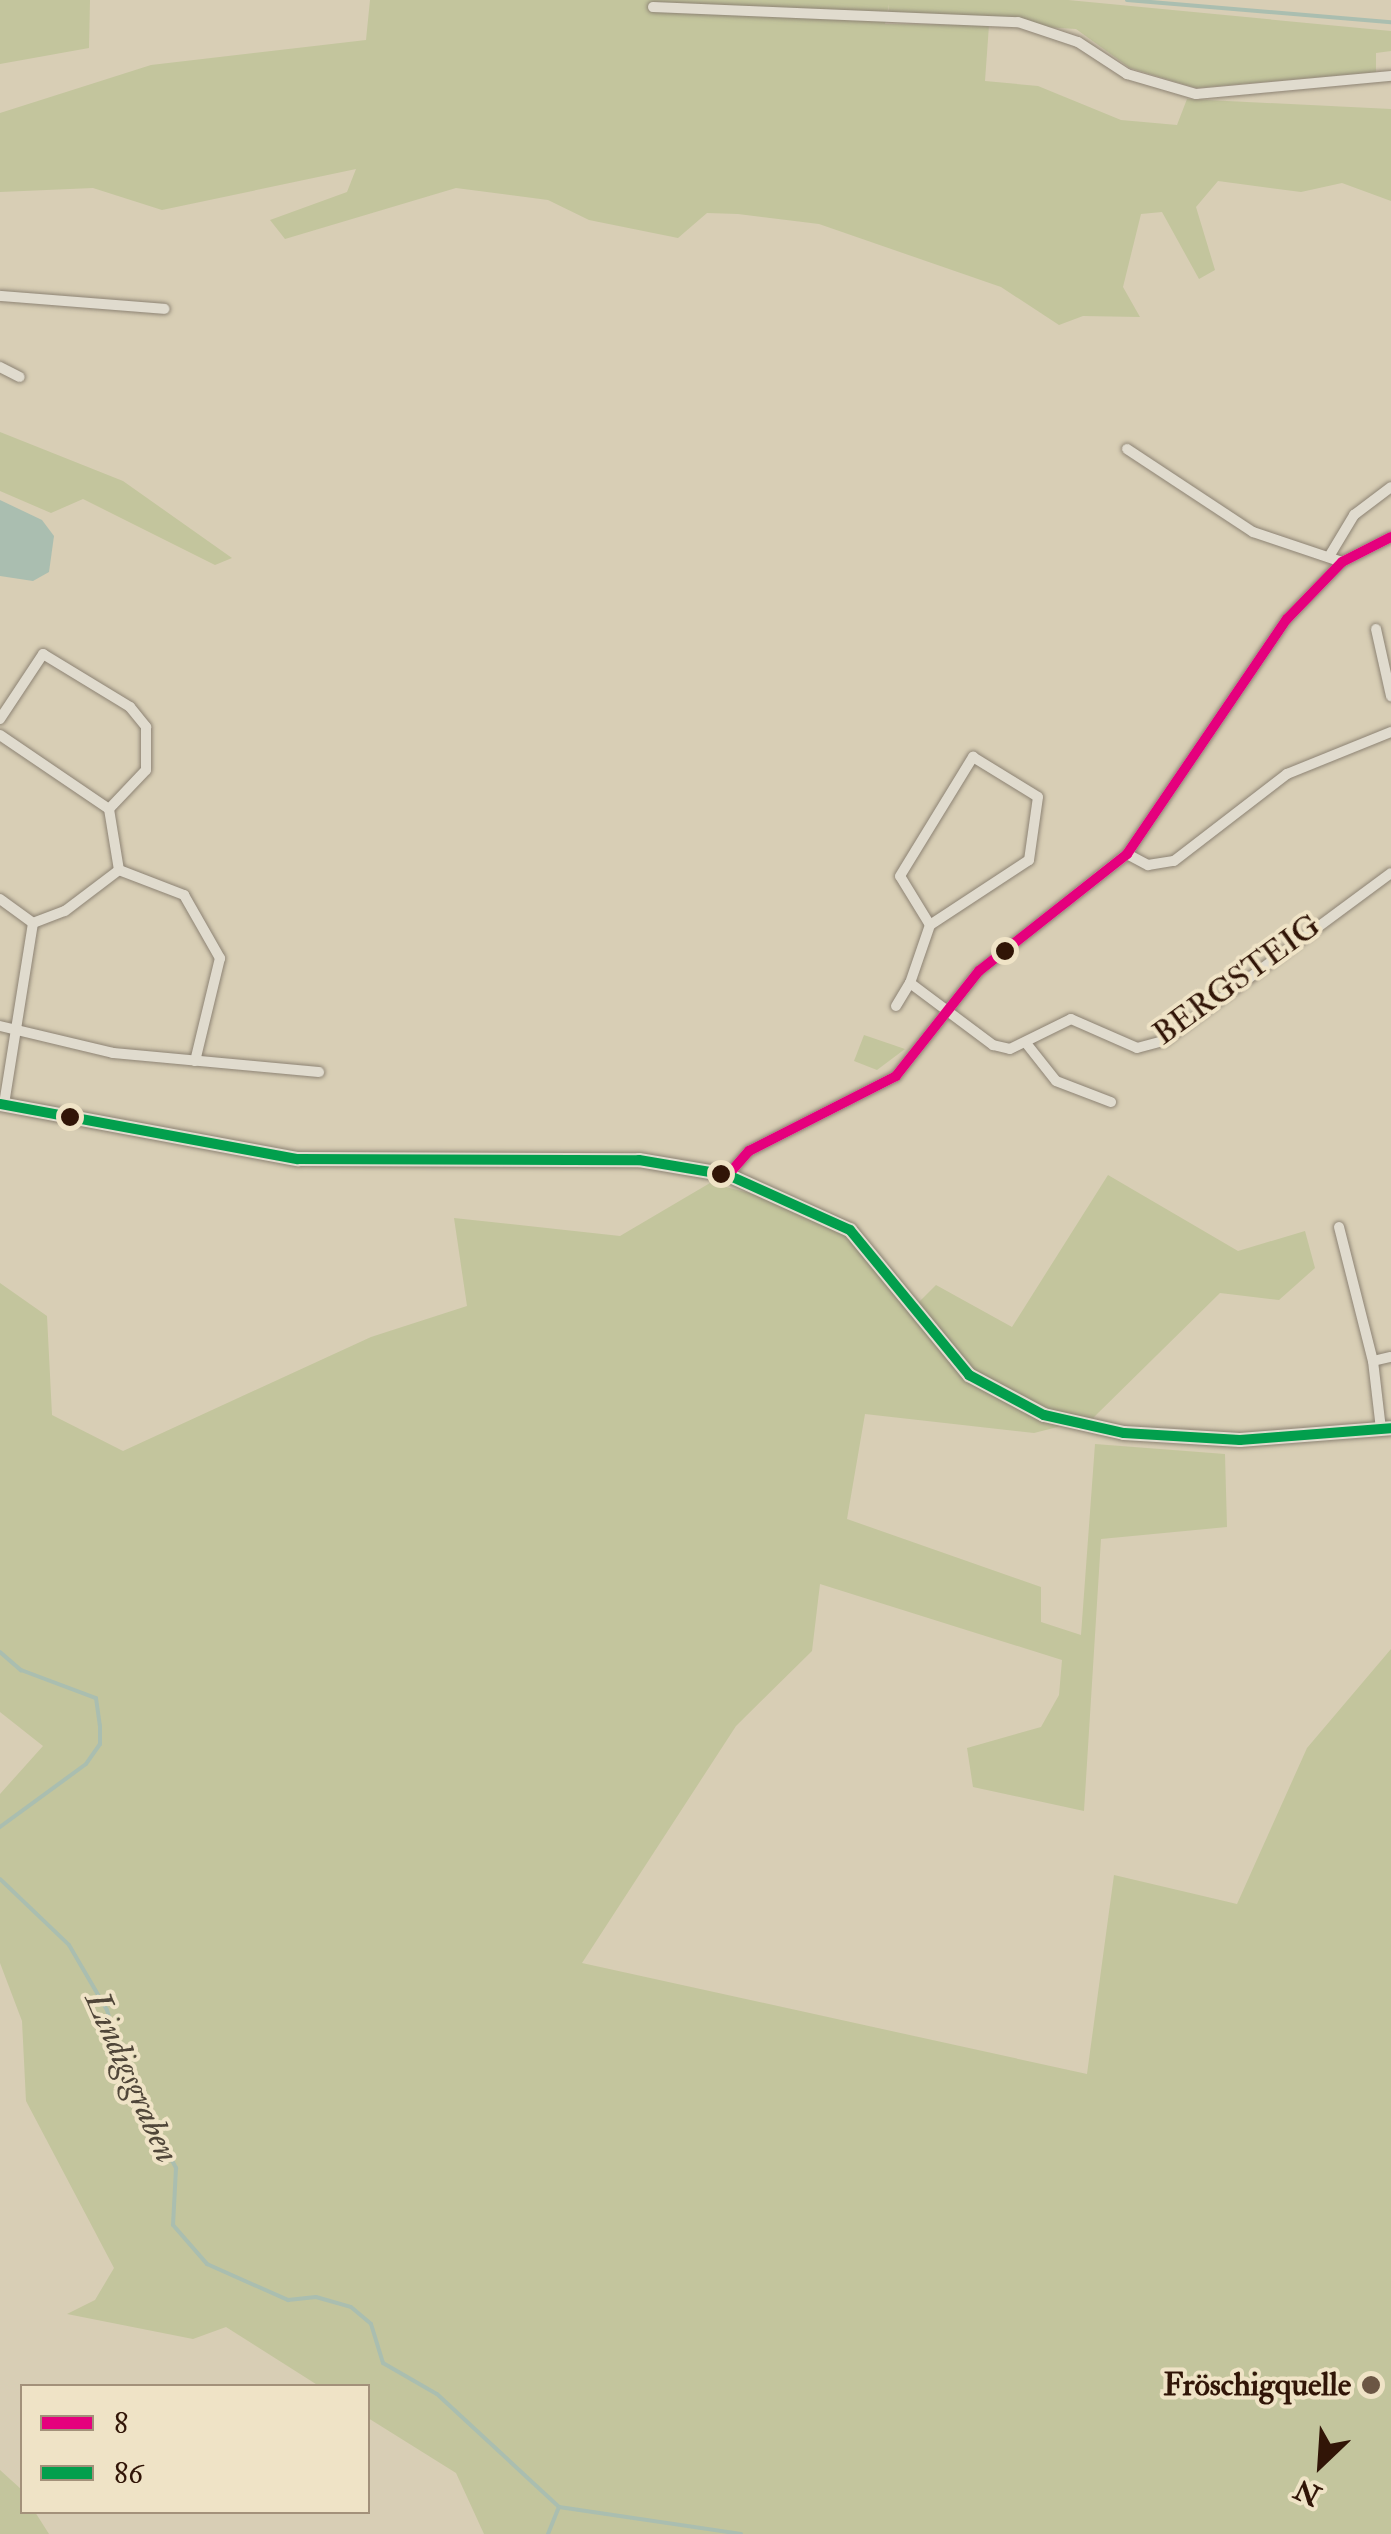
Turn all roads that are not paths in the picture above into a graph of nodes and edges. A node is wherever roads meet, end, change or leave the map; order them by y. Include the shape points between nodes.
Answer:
1 (653, 7) dead end
2 (1391, 76) edge
3 (0, 296) edge
4 (164, 309) dead end
5 (0, 367) edge
6 (20, 377) dead end
7 (1128, 449) dead end
8 (1391, 487) edge
9 (1391, 537) edge
10 (1330, 555) junction
11 (1342, 562) junction
12 (1376, 629) dead end
13 (1391, 696) edge
14 (0, 719) edge
15 (1391, 732) edge
16 (0, 735) edge
17 (109, 809) junction
18 (1127, 854) junction
19 (119, 870) junction
20 (1391, 872) edge
21 (0, 899) edge
22 (33, 923) junction
23 (930, 925) junction
24 (910, 983) junction
25 (896, 1006) dead end
26 (947, 1010) junction
27 (0, 1026) edge
28 (21, 1032) junction
29 (1026, 1043) junction
30 (195, 1061) junction
31 (319, 1072) dead end
32 (1111, 1102) dead end
33 (2, 1105) edge
34 (728, 1175) junction
35 (1338, 1228) dead end
36 (1391, 1357) edge
37 (1373, 1361) junction
38 (1386, 1428) edge

1 - 2 street via 1018,22 1078,42 1127,74 1196,94
3 - 4 street
5 - 6 street
7 - 10 street via 1253,532
8 - 10 street via 1354,515
9 - 11 street
10 - 11 street
11 - 18 street via 1253,662
12 - 13 street
14 - 17 street via 43,654 130,707 146,727 149,756 139,783
15 - 18 street via 1287,774 1174,861 1148,866
16 - 17 street
17 - 19 street
18 - 26 street via 979,972
19 - 22 street via 65,911
19 - 30 street via 184,894 220,958
20 - 29 street, BERGSTEIG via 1164,1041 1137,1048 1071,1019
21 - 22 street
22 - 28 street
23 - 23 street via 1030,860 1038,797 973,758 900,876
23 - 24 street
24 - 25 street
24 - 26 street
26 - 29 street via 993,1045
26 - 34 street via 896,1076 749,1151
27 - 28 street
28 - 30 street
28 - 33 street
29 - 32 street via 1056,1081
30 - 31 street
33 - 34 street via 263,1155 639,1160
34 - 38 street via 850,1230 969,1376 1044,1415 1124,1433 1240,1440
35 - 37 street
36 - 37 street
37 - 38 street

